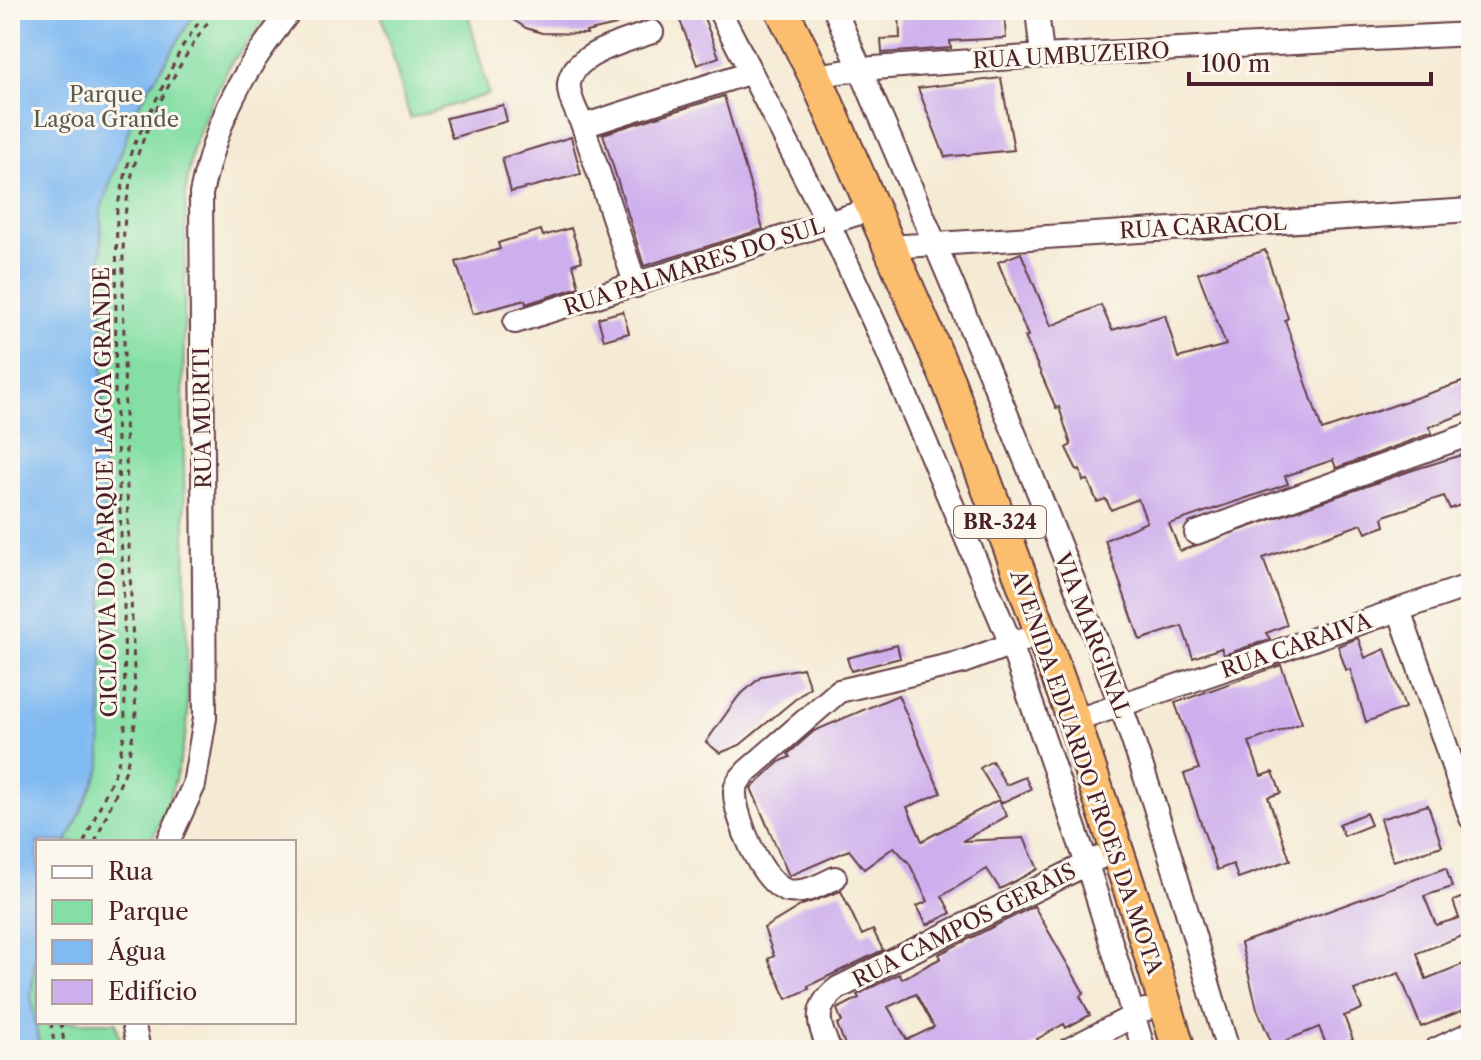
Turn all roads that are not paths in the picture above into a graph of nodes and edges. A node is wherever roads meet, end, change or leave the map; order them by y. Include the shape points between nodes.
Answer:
1 (291, 10) edge
2 (719, 10) edge
3 (782, 10) edge
4 (835, 10) edge
5 (1037, 10) edge
6 (652, 32) dead end
7 (1471, 34) edge
8 (1042, 56) junction
9 (860, 69) junction
10 (751, 72) junction
11 (815, 76) junction
12 (583, 126) junction
13 (872, 209) junction
14 (1471, 210) edge
15 (829, 224) junction
16 (935, 242) junction
17 (889, 247) junction
18 (636, 286) junction
19 (515, 322) dead end
20 (1471, 434) edge
21 (1196, 533) dead end
22 (1471, 585) edge
23 (1399, 610) junction
24 (1043, 633) junction
25 (1011, 644) junction
26 (1120, 705) junction
27 (1074, 721) junction
28 (1471, 818) edge
29 (169, 840) edge
30 (1117, 849) junction
31 (1087, 864) junction
32 (835, 878) dead end
33 (1165, 1000) junction
34 (1134, 1016) junction
35 (133, 1024) edge
36 (1471, 1033) edge
37 (139, 1050) edge
38 (830, 1050) edge
39 (1068, 1050) edge
40 (1144, 1050) edge
41 (1179, 1050) edge
42 (1228, 1050) edge
43 (1435, 1050) edge

1 - 29 street, RUA MURITI via 225,110 201,194 205,718 194,785
2 - 10 street
3 - 11 highway, AVENIDA EDUARDO FROES DA MOTA / BR-324
4 - 9 street, VIA MARGINAL
5 - 8 street
6 - 12 street via 595,53 574,70 569,85
7 - 8 street, RUA UMBUZEIRO
8 - 9 street, RUA UMBUZEIRO
9 - 11 street, RUA UMBUZEIRO
9 - 16 street, VIA MARGINAL
10 - 12 street
10 - 15 street
11 - 13 highway, AVENIDA EDUARDO FROES DA MOTA / BR-324
12 - 18 street
13 - 15 street, RUA PALMARES DO SUL
13 - 17 highway, AVENIDA EDUARDO FROES DA MOTA / BR-324
14 - 16 street, RUA CARACOL
15 - 18 street, RUA PALMARES DO SUL
15 - 25 street
16 - 17 street, RUA CARACOL
16 - 26 street, VIA MARGINAL
17 - 24 highway, AVENIDA EDUARDO FROES DA MOTA / BR-324 via 949,383
18 - 19 street, RUA PALMARES DO SUL
20 - 21 street
22 - 23 street, RUA CARAIVA
23 - 26 street, RUA CARAIVA
23 - 28 street
24 - 25 street
24 - 27 highway, AVENIDA EDUARDO FROES DA MOTA / BR-324
25 - 31 street
25 - 32 street via 950,665 839,691 737,783 740,820 763,871 784,891 803,892
26 - 27 street, RUA CARAIVA
26 - 42 street, VIA MARGINAL
27 - 30 highway, AVENIDA EDUARDO FROES DA MOTA / BR-324
30 - 31 street, RUA CAMPOS GERAIS
30 - 33 highway, AVENIDA EDUARDO FROES DA MOTA / BR-324
31 - 34 street
31 - 38 street, RUA CAMPOS GERAIS via 838,988 820,1011
33 - 34 street
33 - 41 highway, AVENIDA EDUARDO FROES DA MOTA / BR-324
34 - 39 street
34 - 40 street
35 - 37 street
36 - 43 street

